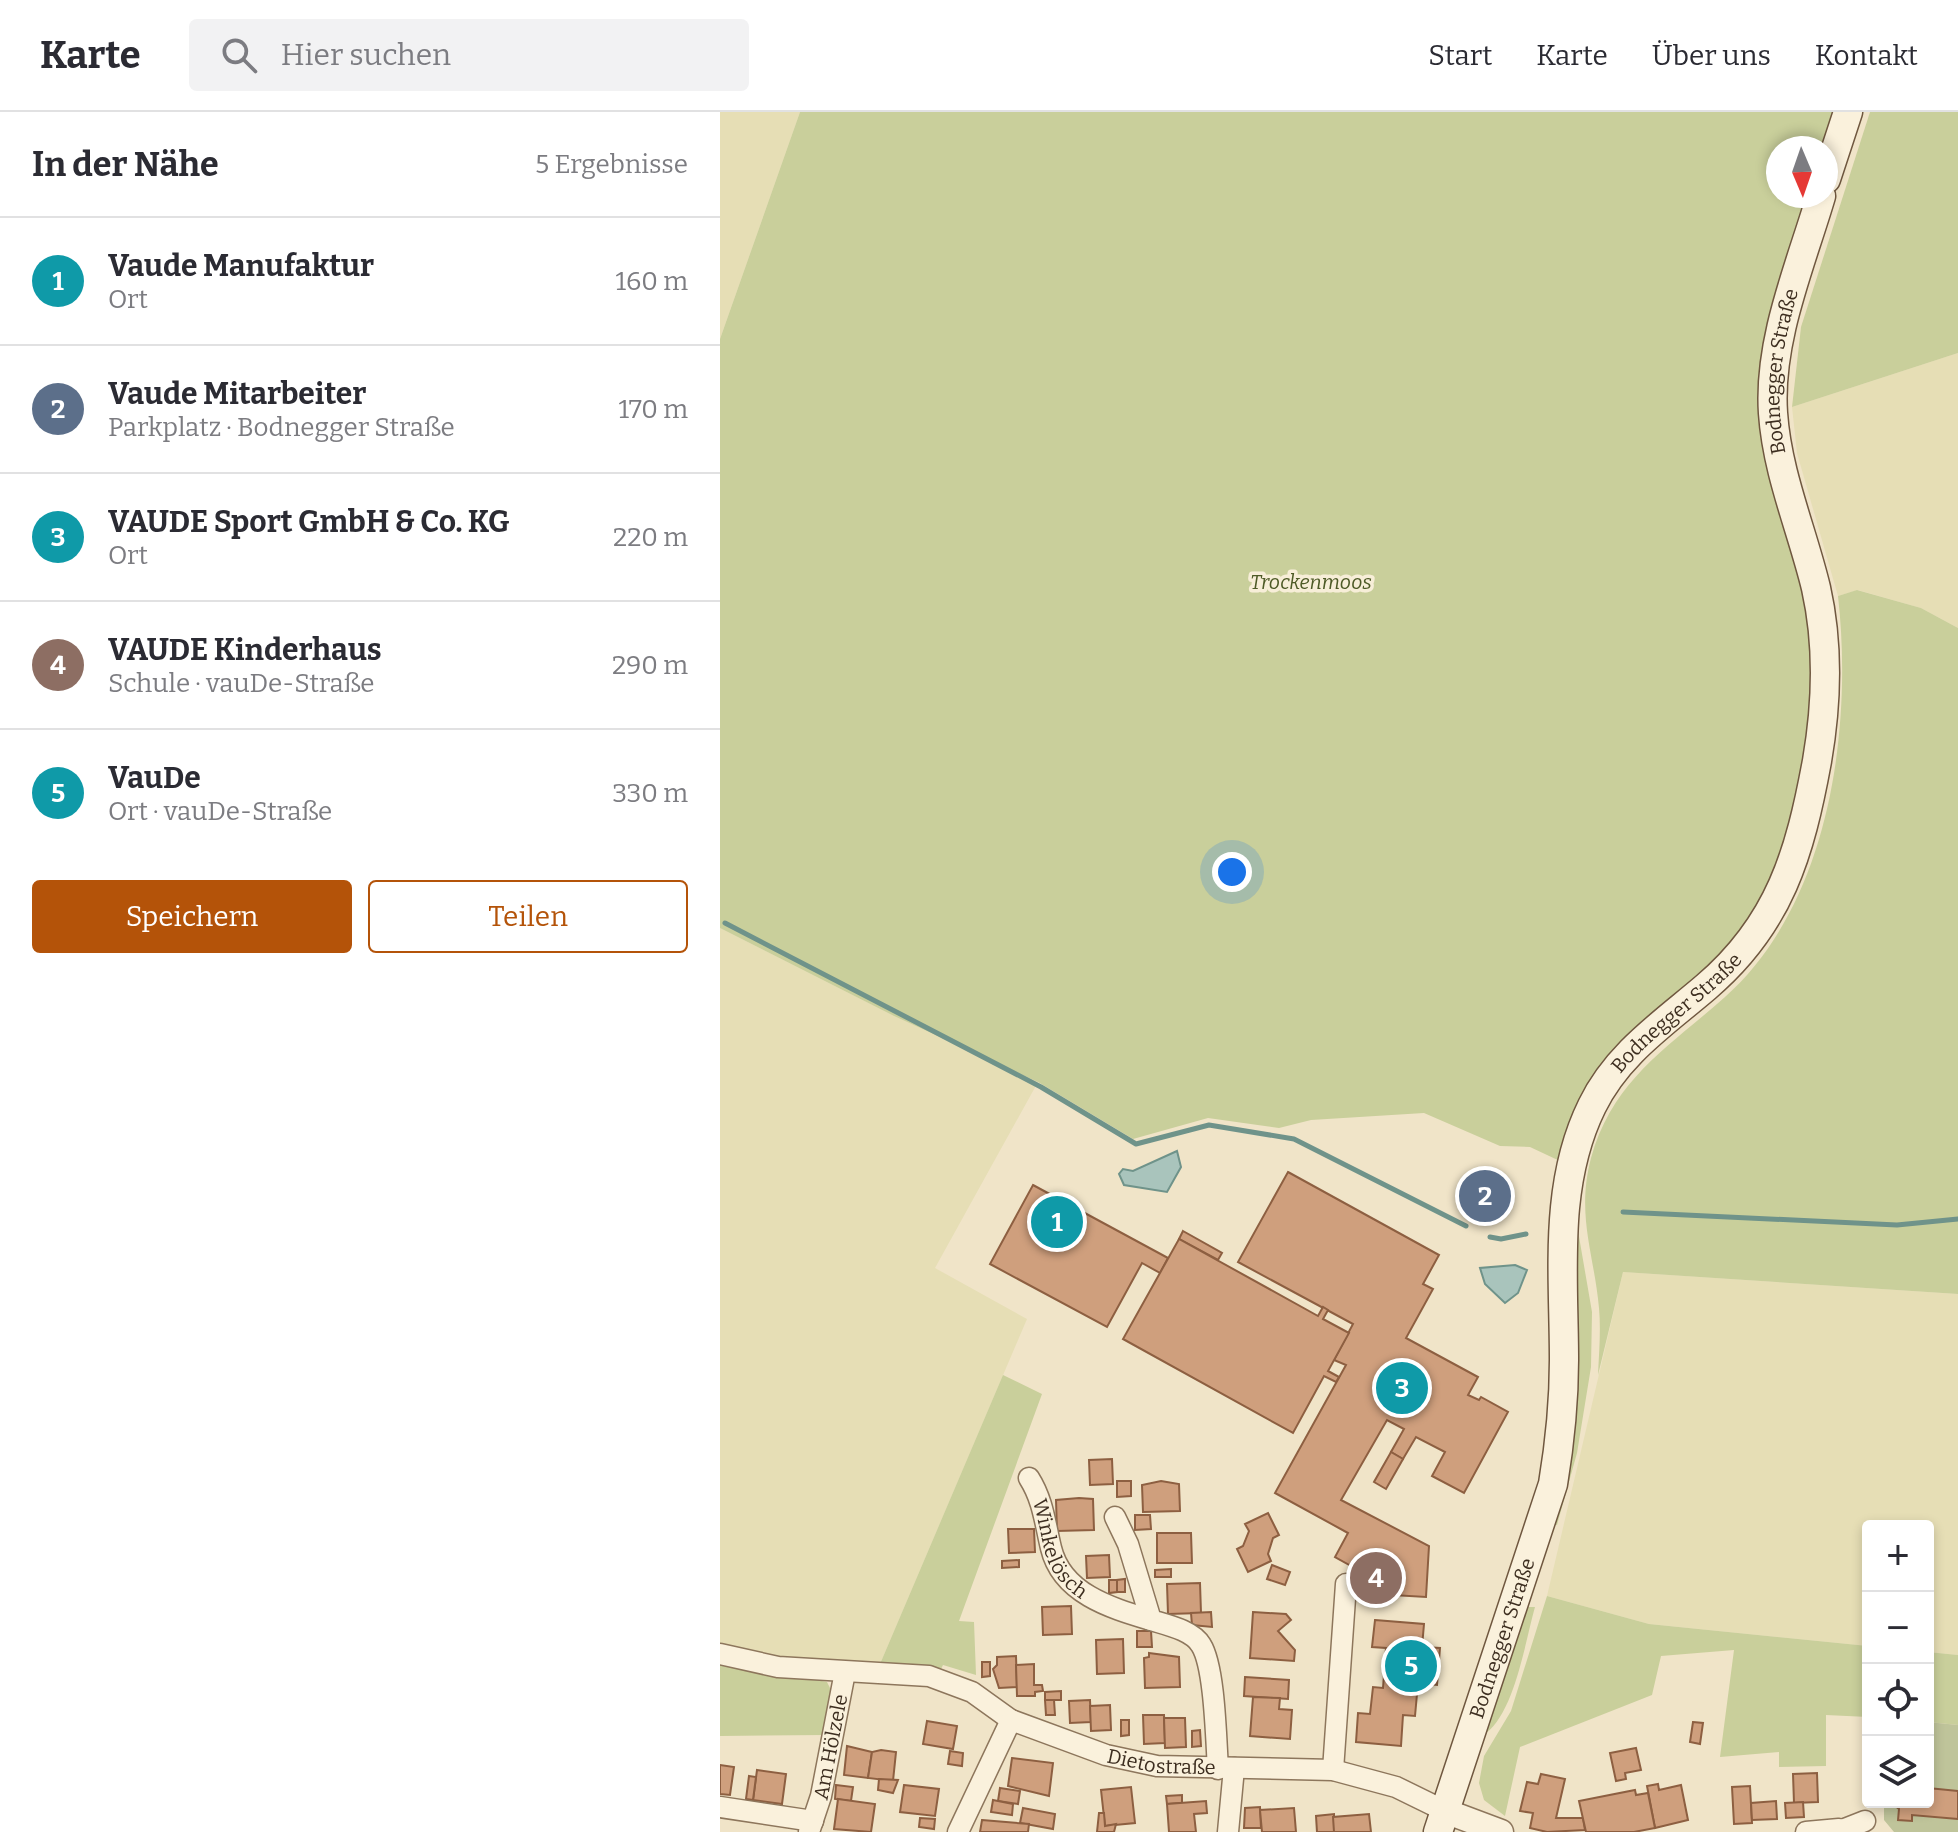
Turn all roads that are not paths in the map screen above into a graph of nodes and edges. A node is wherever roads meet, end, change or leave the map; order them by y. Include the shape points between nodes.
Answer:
1 (1848, 112) edge
2 (1838, 142) edge
3 (1817, 208) edge
4 (1029, 1478) dead end
5 (1115, 1517) dead end
6 (1346, 1584) dead end
7 (1151, 1620) junction
8 (720, 1654) edge
9 (845, 1672) junction
10 (1011, 1720) junction
11 (1226, 1769) junction
12 (1333, 1770) junction
13 (720, 1807) edge
14 (1865, 1821) dead end
15 (1441, 1822) edge
16 (811, 1826) edge
17 (1838, 1831) edge
18 (958, 1832) edge
19 (1228, 1832) edge
20 (1501, 1832) edge
21 (1806, 1832) edge

1 - 2 main road
3 - 15 main road, Bodnegger Straße via 1785,319 1773,395 1780,461 1817,591 1825,653 1825,710 1799,845 1762,927 1727,968 1616,1068 1576,1143 1563,1225 1562,1434 1553,1484
4 - 7 street, Winkelösch via 1038,1492 1055,1561 1068,1583 1104,1604
5 - 7 street
6 - 12 street
7 - 11 street, Winkelösch via 1188,1634 1201,1645
8 - 9 street, Dietostraße via 778,1667
9 - 10 street, Dietostraße via 948,1682
9 - 16 street, Am Hölzele
10 - 11 street, Dietostraße via 1131,1761
10 - 18 street
11 - 12 street, Dietostraße
11 - 19 street
12 - 15 street, Dietostraße via 1396,1787
13 - 16 street, Am Hölzele
14 - 17 street
15 - 20 street
17 - 21 street

